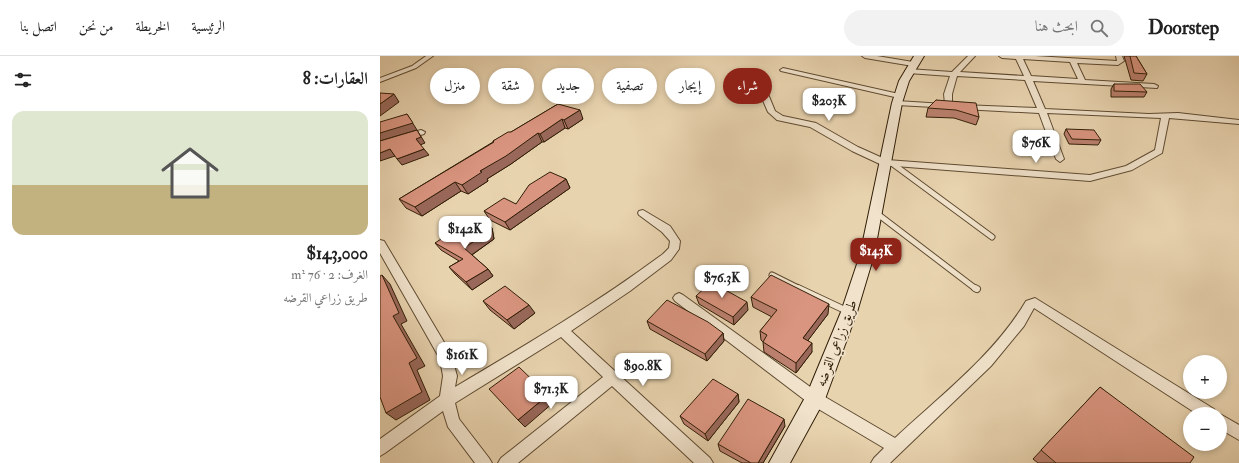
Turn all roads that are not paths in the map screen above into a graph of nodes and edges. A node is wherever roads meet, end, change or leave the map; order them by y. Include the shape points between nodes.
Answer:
1 (430, 56) edge
2 (866, 56) edge
3 (972, 56) edge
4 (1002, 56) edge
5 (1119, 56) edge
6 (1018, 57) junction
7 (1072, 60) junction
8 (913, 64) edge
9 (783, 70) dead end
10 (954, 74) junction
11 (1028, 78) junction
12 (380, 80) edge
13 (1083, 82) junction
14 (1154, 86) dead end
15 (898, 100) junction
16 (768, 104) edge
17 (949, 106) junction
18 (1042, 111) junction
19 (1166, 115) junction
20 (1239, 122) edge
21 (421, 132) dead end
22 (380, 144) edge
23 (1060, 159) dead end
24 (889, 164) junction
25 (875, 212) junction
26 (643, 213) dead end
27 (992, 237) dead end
28 (380, 244) edge
29 (772, 275) edge
30 (977, 289) dead end
31 (679, 298) dead end
32 (850, 312) junction
33 (562, 330) junction
34 (613, 377) junction
35 (815, 399) junction
36 (447, 400) junction
37 (1198, 407) edge
38 (1227, 425) edge
39 (1239, 433) edge
40 (896, 447) junction
41 (380, 448) edge
42 (484, 463) edge
43 (506, 463) edge
44 (705, 463) edge
45 (779, 463) edge
46 (879, 463) edge

1 - 12 street via 414,67
2 - 8 street
3 - 10 street
4 - 6 street
5 - 7 street via 1121,62
6 - 7 street
6 - 11 street
7 - 13 street
8 - 10 street
8 - 15 main road, طريق زراعي القرضه
9 - 15 street
10 - 11 street
10 - 17 street via 948,94
11 - 13 street
11 - 18 street
13 - 14 street
15 - 17 street
15 - 24 main road, طريق زراعي القرضه
16 - 24 street via 772,112 780,118 813,125 855,149
17 - 18 street
18 - 19 street
18 - 23 street
19 - 20 street
19 - 24 street via 1159,151 1129,168 1090,178
21 - 22 street
24 - 25 main road, طريق زراعي القرضه
24 - 27 lane
25 - 30 lane
25 - 32 main road, طريق زراعي القرضه via 867,255
26 - 33 street via 671,234 675,241 674,249 626,288
28 - 36 street via 446,358 450,376
29 - 32 lane
31 - 35 street
32 - 35 main road, طريق زراعي القرضه
33 - 34 street
33 - 36 street
34 - 43 street
34 - 44 street
35 - 40 street
35 - 45 main road, طريق زراعي القرضه
36 - 41 street
36 - 42 street via 453,422
37 - 40 street via 1035,303 1030,304 1020,322 986,362
38 - 39 street
40 - 46 street

